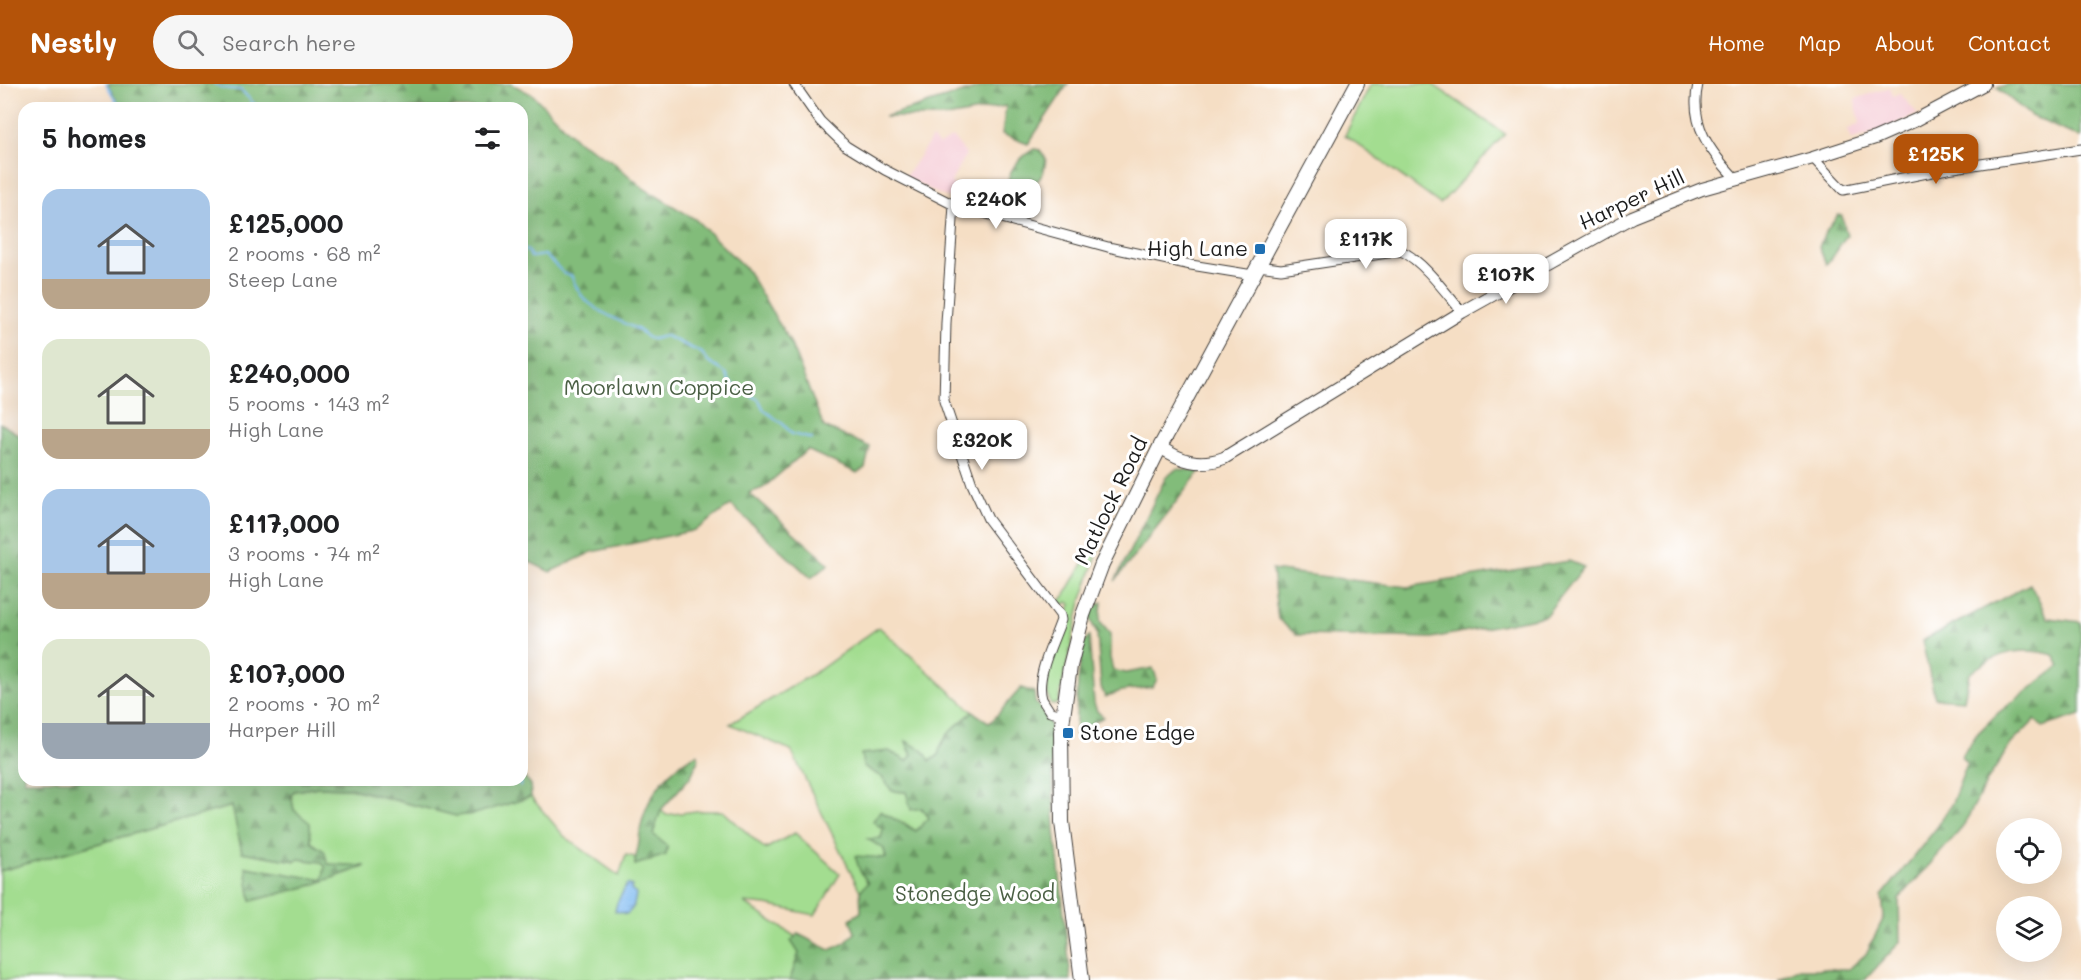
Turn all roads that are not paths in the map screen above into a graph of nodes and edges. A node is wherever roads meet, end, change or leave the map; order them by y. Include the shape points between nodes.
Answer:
1 (794, 84) edge
2 (1357, 84) edge
3 (1698, 84) edge
4 (1984, 84) edge
5 (2081, 149) edge
6 (1813, 158) junction
7 (1736, 179) junction
8 (954, 205) junction
9 (1255, 271) junction
10 (1462, 312) junction
11 (1160, 447) junction
12 (1063, 715) junction
13 (1082, 980) edge

1 - 8 street via 820,121 846,146
2 - 9 main road, Matlock Road
3 - 7 street via 1695,95 1702,136
4 - 6 street, Harper Hill via 1875,138
5 - 6 street via 1947,169 1843,190
6 - 7 street, Harper Hill
7 - 10 street, Harper Hill via 1632,217
8 - 9 street via 1191,266
8 - 12 street via 944,401 988,519 1060,615 1042,674 1042,699 1050,712
9 - 10 street via 1401,251 1409,254
9 - 11 main road, Matlock Road
10 - 11 street, Harper Hill via 1224,458 1209,464 1190,461
11 - 12 main road, Matlock Road via 1102,564 1083,615
12 - 13 main road, Matlock Road via 1062,822

